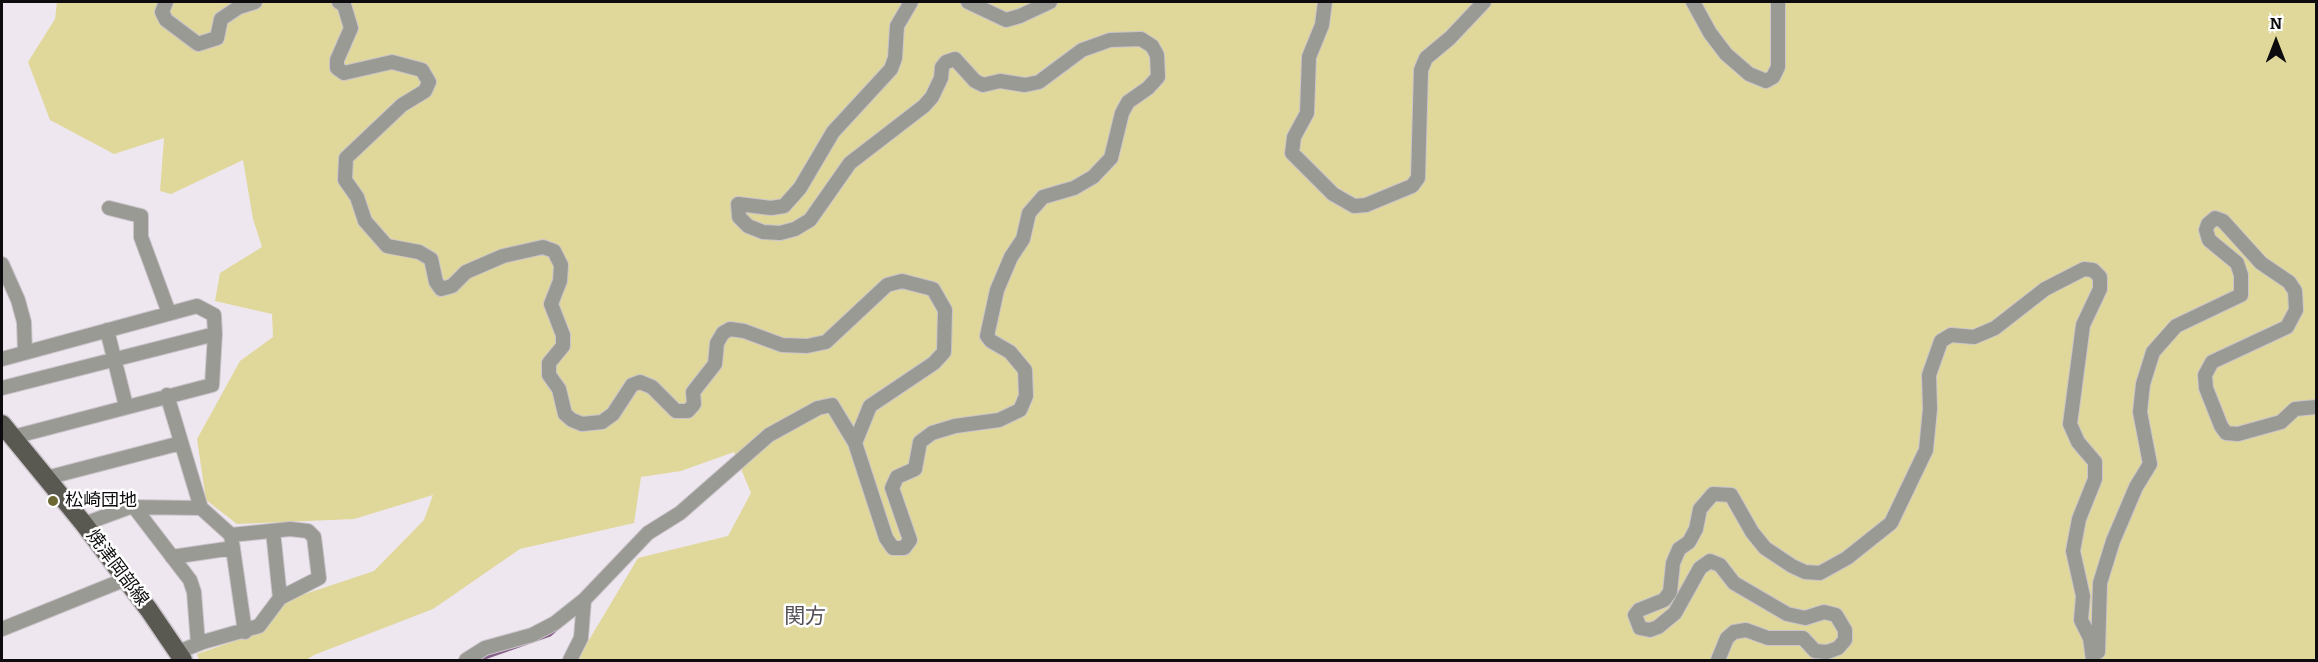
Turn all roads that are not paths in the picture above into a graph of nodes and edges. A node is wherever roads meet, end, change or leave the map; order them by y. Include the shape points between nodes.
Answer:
1 (166, 2) edge
2 (255, 2) edge
3 (339, 2) edge
4 (911, 2) edge
5 (968, 2) edge
6 (1050, 2) edge
7 (1324, 2) edge
8 (1484, 2) edge
9 (1693, 2) edge
10 (1778, 2) edge
11 (108, 208) dead end
12 (2, 264) edge
13 (169, 314) junction
14 (107, 330) junction
15 (215, 334) junction
16 (25, 352) junction
17 (2, 358) edge
18 (114, 359) junction
19 (2, 388) edge
20 (167, 395) junction
21 (126, 406) junction
22 (2316, 407) edge
23 (7, 430) edge
24 (181, 442) junction
25 (855, 443) junction
26 (46, 478) junction
27 (134, 507) junction
28 (201, 508) junction
29 (84, 524) junction
30 (273, 531) junction
31 (232, 542) junction
32 (172, 557) junction
33 (126, 579) junction
34 (280, 598) junction
35 (584, 600) junction
36 (2, 629) edge
37 (245, 632) junction
38 (198, 644) junction
39 (181, 656) edge
40 (466, 660) edge
41 (570, 660) edge
42 (1718, 660) edge
43 (2093, 660) edge
44 (2098, 660) edge

1 - 2 street via 162,12 166,20 198,44 217,38 221,20 239,7
3 - 25 street via 344,4 351,28 337,68 344,73 392,62 422,70 429,82 426,91 402,105 346,158 345,180 357,197 365,221 387,246 419,252 430,259 441,289 452,286 466,272 503,256 543,247 554,250 561,265 560,281 550,304 563,335 563,346 549,363 549,375 559,389 565,414 572,420 582,424 602,422 613,414 632,385 640,382 652,387 676,411 688,411 694,404 693,392 715,364 717,343 730,329 782,345 807,346 826,342 887,285 902,281 933,289 945,310 944,352 870,406
4 - 25 street via 897,26 891,69 832,132 800,188 784,206 738,204 739,217 748,226 780,233 810,220 850,163 928,101 946,62 955,59 983,85 1000,81 1025,85 1039,82 1096,43 1128,37 1152,46 1157,54 1158,77 1125,107 1111,158 1093,177 1074,188 1043,197 1029,213 1023,239 997,290 987,336 1010,352 1025,370 1026,396 1020,410 999,420 955,426 932,433 920,442 915,470 897,477 892,488 910,540 904,548 893,548 885,538
5 - 6 street via 1006,20
7 - 8 street via 1322,25 1310,57 1307,113 1294,137 1292,153 1333,194 1354,206 1412,186 1418,178 1421,70 1426,58
9 - 10 street via 1726,54 1757,80 1766,81 1778,67
11 - 13 street via 141,216 141,237
12 - 16 street via 24,322
13 - 14 street
13 - 15 street via 197,306 214,315
14 - 16 street
14 - 18 street
15 - 18 street
15 - 20 street via 212,385
16 - 17 street
18 - 19 street
18 - 21 street
20 - 21 street
20 - 24 street
21 - 23 street
22 - 44 street via 2295,409 2282,422 2238,434 2226,433 2221,426 2206,388 2205,375 2212,362 2287,327 2296,310 2295,291 2289,282 2261,262 2223,221 2215,219 2206,230 2209,240 2237,263 2241,295 2176,326 2152,352 2140,412 2150,464 2113,541 2100,583
23 - 26 main road, 焼津岡部線
24 - 26 street
24 - 28 street
25 - 35 street via 832,405 818,408 769,435 680,513 636,542
26 - 29 main road, 焼津岡部線
27 - 28 street
27 - 29 street
27 - 32 street
28 - 31 street
29 - 33 main road, 焼津岡部線
30 - 31 street
30 - 34 street
30 - 34 street via 308,531 314,537 319,578
31 - 32 street
31 - 37 street
32 - 38 street via 194,592
33 - 36 street
33 - 39 main road, 焼津岡部線
34 - 37 street via 259,626
35 - 40 street via 544,630 485,648
35 - 41 street via 581,638
37 - 38 street
38 - 39 street
42 - 43 street via 1727,638 1734,632 1746,630 1768,638 1803,638 1815,651 1827,652 1845,640 1845,630 1836,615 1824,612 1804,618 1786,614 1734,584 1720,565 1710,561 1701,568 1676,613 1658,627 1640,628 1635,615 1664,600 1670,592 1673,563 1679,549 1689,542 1700,509 1713,494 1731,495 1765,548 1792,567 1820,573 1847,558 1891,523 1926,450 1929,375 1941,342 1950,335 1974,337 1995,328 2045,289 2084,269 2100,277 2100,289 2083,326 2070,424 2078,442 2096,462 2096,479 2079,519 2073,551 2083,596 2081,620 2090,638

